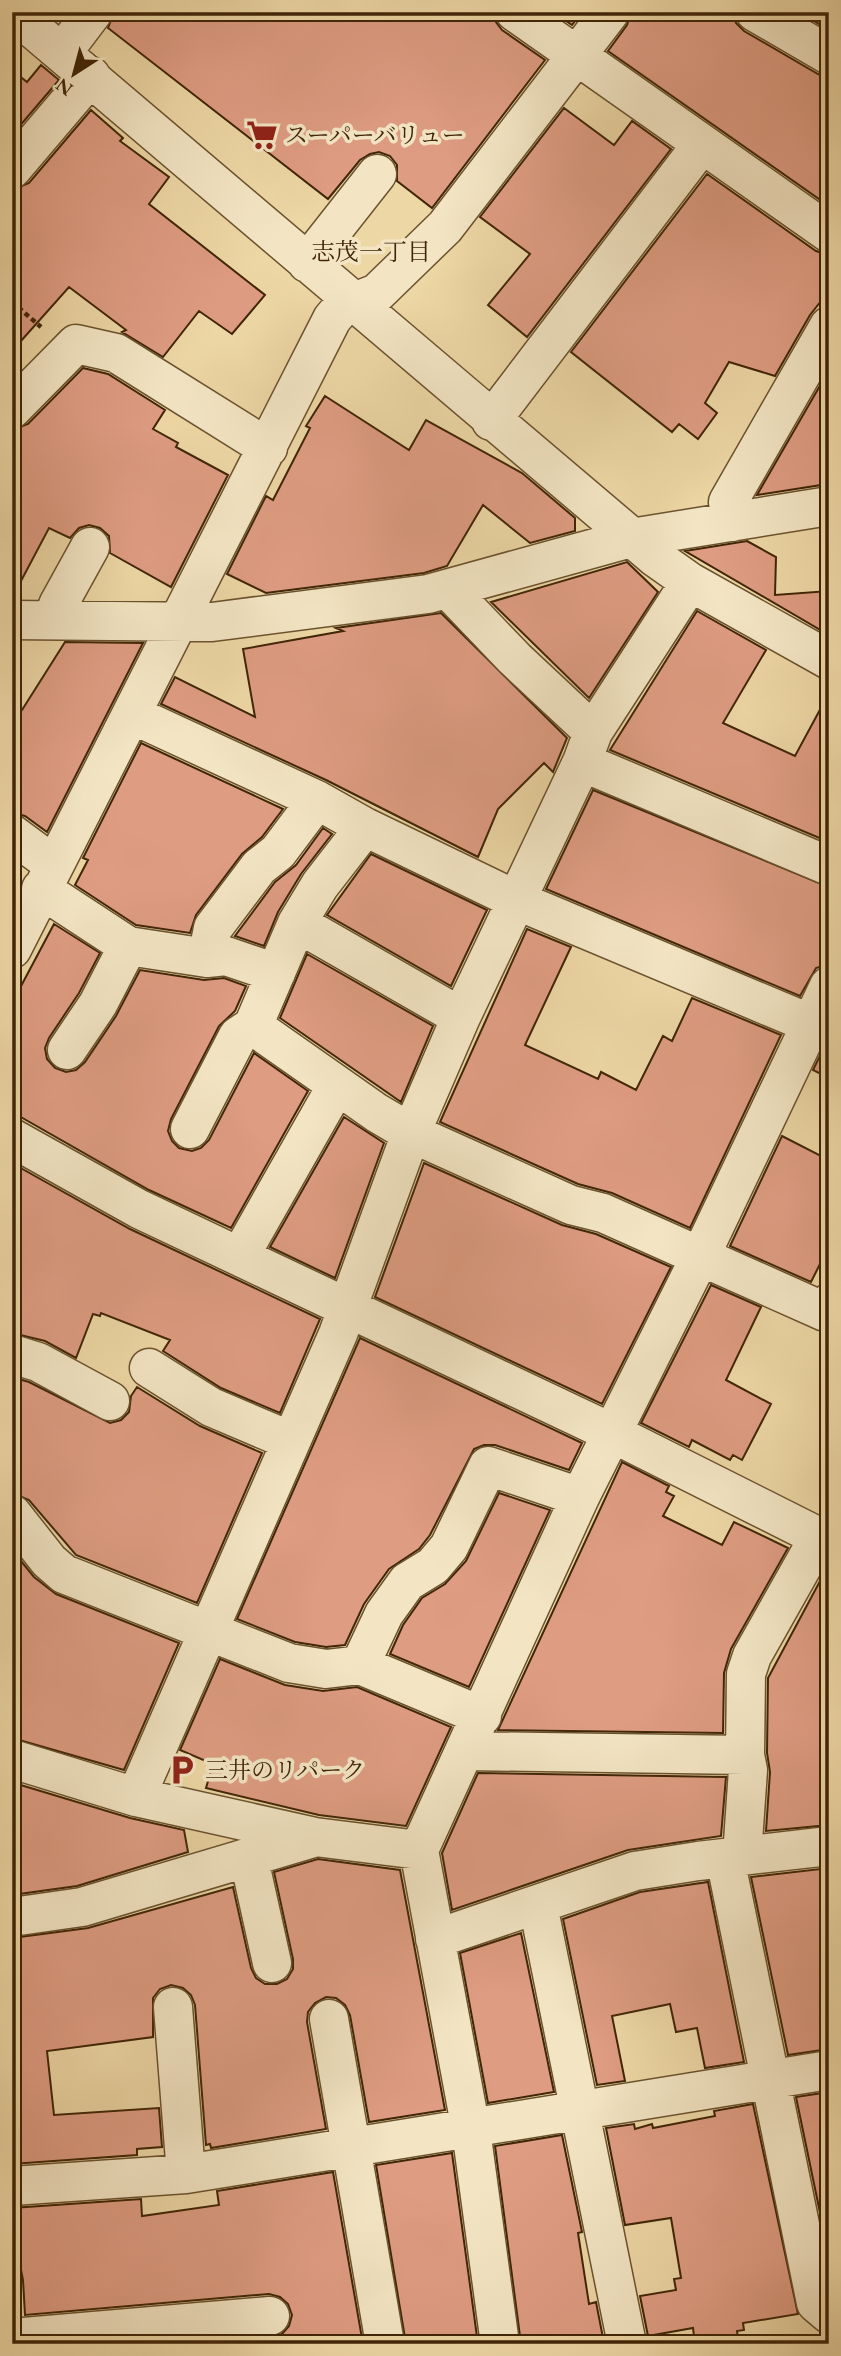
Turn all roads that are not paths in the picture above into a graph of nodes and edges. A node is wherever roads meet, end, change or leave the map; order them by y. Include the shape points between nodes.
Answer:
1 (13, 12) edge
2 (93, 12) edge
3 (515, 12) edge
4 (610, 12) edge
5 (755, 12) edge
6 (829, 55) edge
7 (577, 57) junction
8 (76, 64) junction
9 (702, 144) junction
10 (12, 169) edge
11 (377, 174) dead end
12 (829, 233) edge
13 (307, 262) junction
14 (354, 304) junction
15 (829, 326) edge
16 (12, 409) edge
17 (491, 421) junction
18 (268, 447) junction
19 (829, 506) edge
20 (732, 522) junction
21 (631, 538) junction
22 (90, 547) dead end
23 (691, 582) junction
24 (447, 589) junction
25 (12, 620) edge
26 (57, 620) junction
27 (178, 622) junction
28 (829, 660) edge
29 (133, 715) junction
30 (587, 747) junction
31 (317, 800) junction
32 (365, 827) junction
33 (12, 834) edge
34 (829, 866) edge
35 (47, 877) junction
36 (518, 901) junction
37 (297, 923) junction
38 (128, 946) junction
39 (12, 949) edge
40 (207, 958) junction
41 (276, 973) junction
42 (829, 986) edge
43 (461, 1017) junction
44 (811, 1024) junction
45 (253, 1026) junction
46 (67, 1050) dead end
47 (337, 1085) junction
48 (190, 1129) dead end
49 (411, 1133) junction
50 (12, 1138) edge
51 (240, 1256) junction
52 (700, 1256) junction
53 (829, 1303) edge
54 (347, 1307) junction
55 (12, 1354) edge
56 (149, 1368) dead end
57 (110, 1401) dead end
58 (612, 1433) junction
59 (291, 1441) junction
60 (580, 1497) junction
61 (12, 1514) edge
62 (824, 1540) edge
63 (207, 1632) junction
64 (360, 1665) junction
65 (482, 1716) junction
66 (466, 1751) junction
67 (745, 1755) junction
68 (12, 1759) edge
69 (136, 1797) junction
70 (315, 1837) junction
71 (829, 1846) edge
72 (419, 1850) junction
73 (734, 1857) junction
74 (249, 1859) junction
75 (538, 1905) junction
76 (12, 1917) edge
77 (435, 1938) junction
78 (272, 1963) dead end
79 (173, 2007) dead end
80 (329, 2019) dead end
81 (829, 2070) edge
82 (772, 2079) junction
83 (582, 2112) junction
84 (471, 2130) junction
85 (351, 2149) junction
86 (186, 2174) junction
87 (12, 2186) edge
88 (829, 2314) edge
89 (270, 2316) dead end
90 (186, 2334) edge
91 (12, 2338) edge
92 (385, 2344) edge
93 (500, 2344) edge
94 (627, 2344) edge

1 - 8 street
2 - 8 street
3 - 7 street
4 - 7 street
5 - 6 street
7 - 9 street
7 - 14 street via 444,226 377,293
8 - 10 street
8 - 13 street
9 - 12 street
9 - 17 street
11 - 13 street
13 - 14 street
14 - 17 street
14 - 18 street via 342,307 332,319
15 - 20 street via 727,502
16 - 18 street via 76,344 116,354
17 - 21 street
18 - 27 street
19 - 20 street
20 - 21 street
21 - 23 street
21 - 24 street
22 - 26 street via 58,605
23 - 28 street
23 - 30 street
24 - 27 street via 212,622
24 - 30 street via 514,659
25 - 26 street
26 - 27 street
27 - 29 street
29 - 31 street
29 - 35 street
30 - 34 street
30 - 36 street
31 - 32 street
31 - 40 street via 213,928
32 - 36 street
32 - 37 street
33 - 35 street
35 - 38 street
35 - 39 street
36 - 43 street
36 - 44 street
37 - 41 street
37 - 43 street
38 - 40 street
38 - 46 street
40 - 41 street via 226,956
41 - 45 street
42 - 44 street
43 - 49 street
44 - 52 street
45 - 47 street
45 - 48 street via 238,1036
47 - 49 street
47 - 51 street
49 - 52 street via 571,1205 603,1213
49 - 54 street
50 - 51 street via 139,1209
51 - 54 street
52 - 53 street via 825,1312
52 - 58 street
54 - 58 street
54 - 59 street
55 - 57 street via 38,1362
56 - 59 street via 211,1408
58 - 60 street
58 - 62 street
59 - 63 street
60 - 64 street via 488,1466 449,1547 433,1566 407,1582 384,1614
60 - 65 street
61 - 63 street via 64,1574
62 - 67 street via 752,1656 746,1674
63 - 64 street via 289,1663 326,1669
63 - 69 street
64 - 65 street
65 - 66 street
66 - 67 street
66 - 72 street
67 - 73 street via 748,1770
68 - 69 street
69 - 70 street
70 - 72 street
70 - 74 street
71 - 73 street
72 - 77 street
73 - 75 street via 635,1871
73 - 82 street
74 - 76 street via 82,1907
74 - 78 street
75 - 77 street
75 - 83 street
77 - 84 street
79 - 86 street
80 - 85 street
81 - 82 street
82 - 83 street
82 - 88 street via 816,2303
83 - 84 street
83 - 94 street
84 - 85 street
84 - 93 street
85 - 86 street
85 - 92 street
86 - 87 street
89 - 90 street
90 - 91 street

